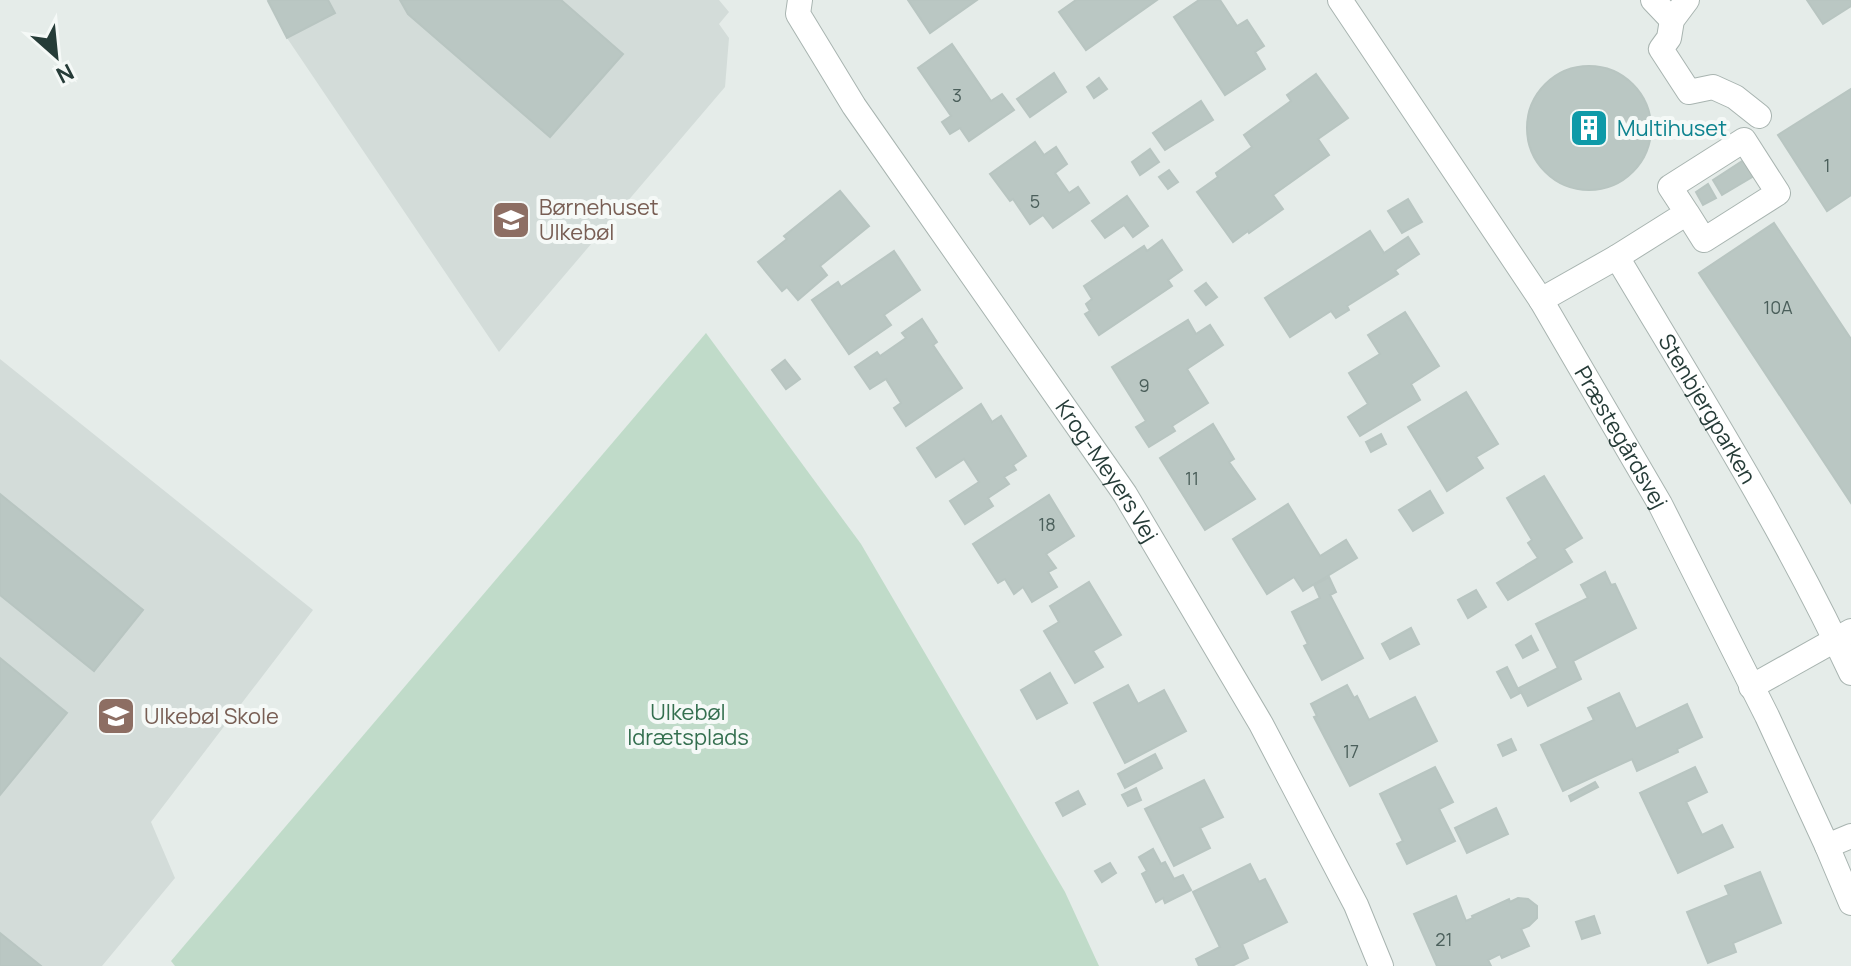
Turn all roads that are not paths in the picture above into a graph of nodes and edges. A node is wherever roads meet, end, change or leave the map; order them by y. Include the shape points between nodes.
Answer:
1 (800, 0) edge
2 (1340, 0) edge
3 (1653, 0) edge
4 (1687, 0) edge
5 (1672, 20) junction
6 (1759, 116) dead end
7 (1687, 213) junction
8 (1617, 257) junction
9 (1541, 300) junction
10 (1844, 636) edge
11 (1851, 673) edge
12 (1751, 687) junction
13 (1851, 836) edge
14 (1827, 846) junction
15 (1851, 903) edge
16 (1381, 966) edge

1 - 16 street, Krog-Meyers Vej via 798,14 854,106 1125,494 1261,724 1356,905
2 - 9 street, Præstegårdsvej
3 - 5 street
4 - 5 street
5 - 6 street via 1661,49 1689,92 1713,87
7 - 7 street via 1670,187 1744,140 1778,193 1704,240
7 - 8 street
8 - 9 street
8 - 10 street, Stenbjergparken
9 - 12 street, Præstegårdsvej via 1660,504
10 - 11 street, Stenbjergparken
10 - 12 street
12 - 14 street, Præstegårdsvej
13 - 14 street
14 - 15 street, Præstegårdsvej

